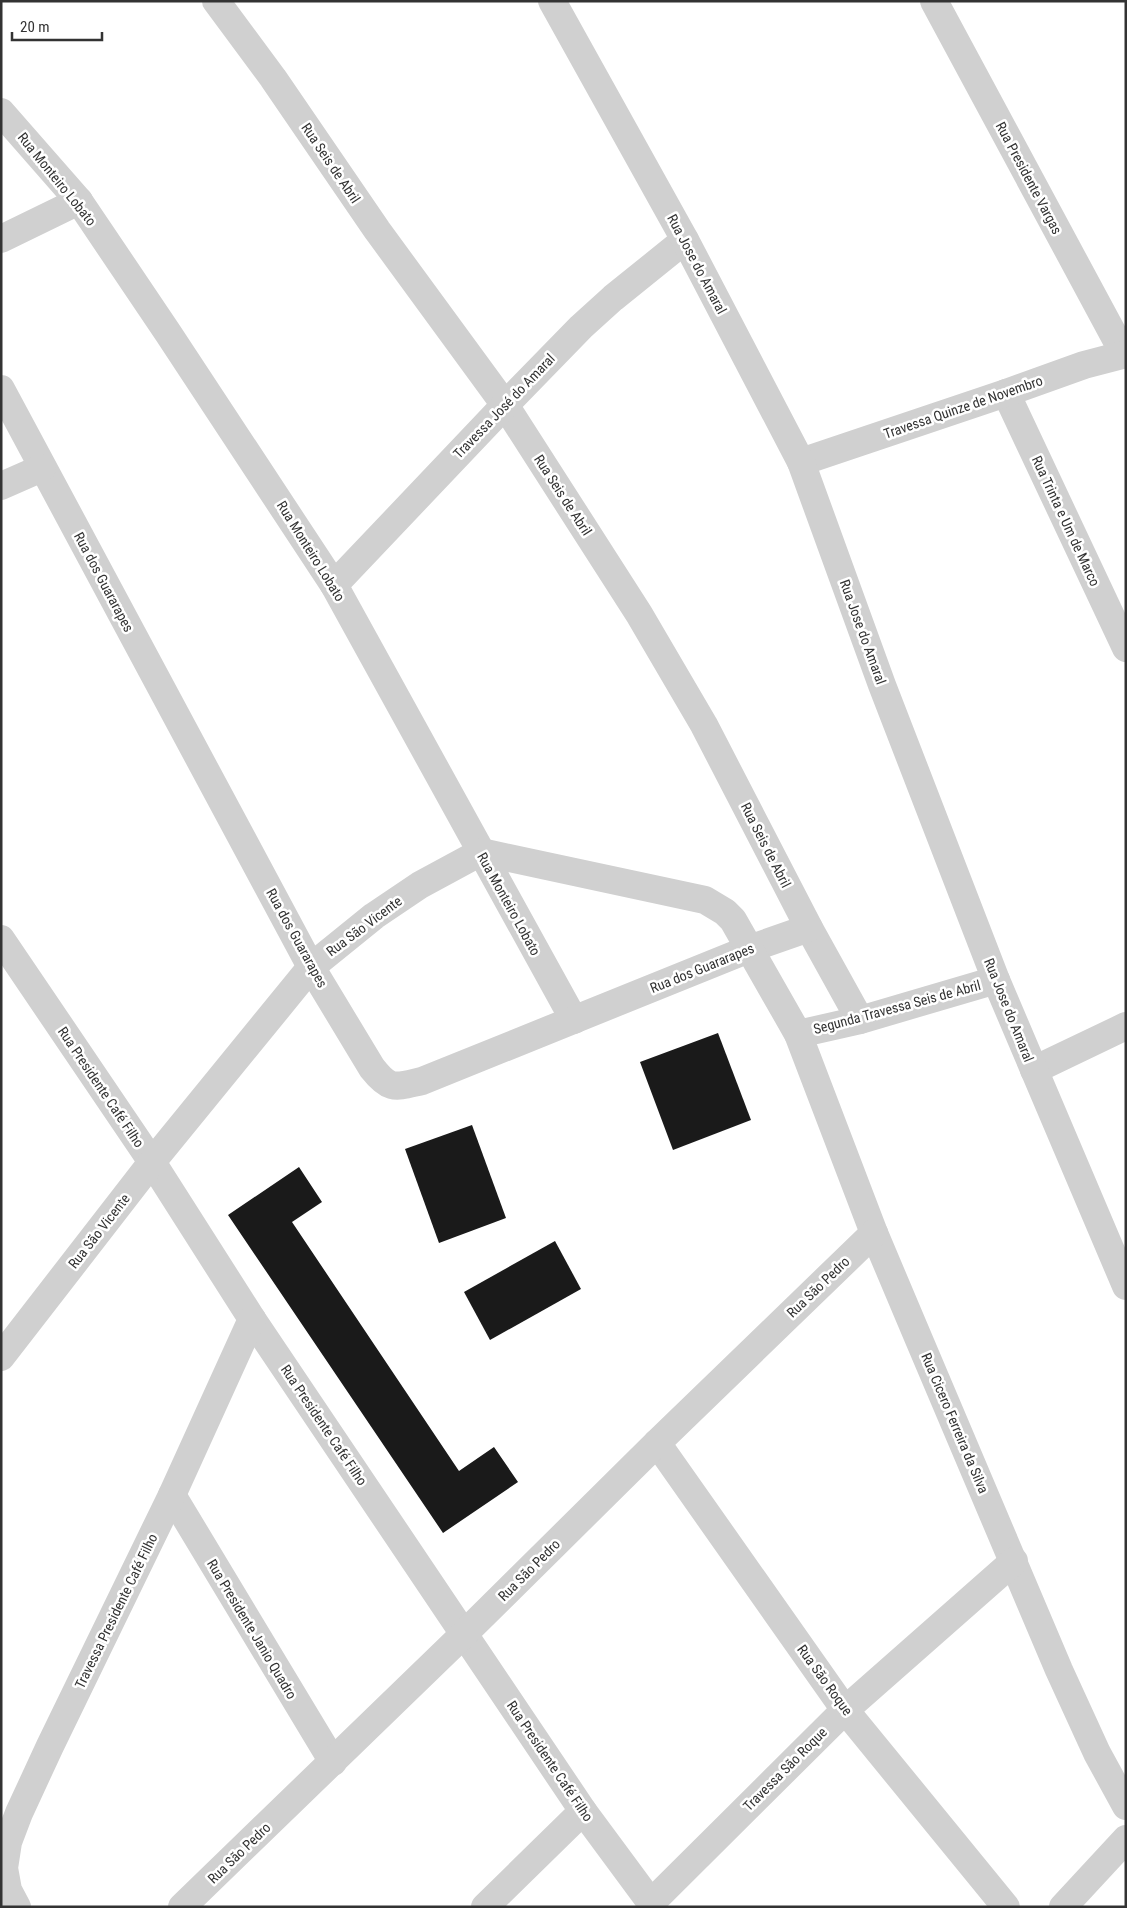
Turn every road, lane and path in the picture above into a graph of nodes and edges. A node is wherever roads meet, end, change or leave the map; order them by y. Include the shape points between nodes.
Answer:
1 (216, 1) edge
2 (552, 1) edge
3 (934, 1) edge
4 (1, 112) edge
5 (78, 201) junction
6 (1, 239) edge
7 (685, 240) junction
8 (1125, 354) edge
9 (1, 389) edge
10 (1006, 393) junction
11 (504, 404) junction
12 (801, 462) junction
13 (42, 468) junction
14 (1, 486) edge
15 (334, 584) junction
16 (1126, 648) edge
17 (480, 852) junction
18 (809, 928) junction
19 (1, 939) edge
20 (749, 949) junction
21 (312, 967) junction
22 (996, 980) junction
23 (574, 1020) junction
24 (860, 1020) junction
25 (1126, 1026) edge
26 (798, 1034) junction
27 (1034, 1070) junction
28 (152, 1162) junction
29 (874, 1234) junction
30 (1126, 1286) edge
31 (252, 1318) junction
32 (1, 1357) edge
33 (657, 1443) junction
34 (172, 1496) junction
35 (1014, 1561) junction
36 (465, 1633) junction
37 (845, 1710) junction
38 (332, 1762) junction
39 (1126, 1806) edge
40 (583, 1811) junction
41 (1126, 1839) edge
42 (652, 1905) edge
43 (17, 1907) edge
44 (182, 1907) edge
45 (485, 1907) edge
46 (1006, 1907) edge
47 (1063, 1907) edge

1 - 11 street, Rua Seis de Abril
2 - 7 street, Rua Jose do Amaral
3 - 8 street, Rua Presidente Vargas
4 - 5 street, Rua Monteiro Lobato
5 - 6 street
5 - 15 street, Rua Monteiro Lobato
7 - 11 street, Travessa José do Amaral via 607,304
7 - 12 street, Rua Jose do Amaral
8 - 10 street, Travessa Quinze de Novembro
9 - 13 street, Rua dos Guararapes
10 - 12 street, Travessa Quinze de Novembro
10 - 16 street, Rua Trinta e Um de Marco
11 - 15 street, Travessa José do Amaral
11 - 18 street, Rua Seis de Abril via 640,614 704,726
12 - 22 street, Rua Jose do Amaral via 882,685
13 - 14 street
13 - 21 street, Rua dos Guararapes
15 - 17 street, Rua Monteiro Lobato
17 - 20 street via 705,900 733,920
17 - 21 street, Rua São Vicente via 389,906
17 - 23 street, Rua Monteiro Lobato
18 - 20 street, Rua dos Guararapes
18 - 24 street, Rua Seis de Abril
19 - 28 street, Rua Presidente Café Filho
20 - 23 street, Rua dos Guararapes
20 - 26 street
21 - 23 street, Rua dos Guararapes via 372,1068 382,1081 392,1086 422,1081
21 - 28 street, Rua São Vicente
22 - 24 street, Segunda Travessa Seis de Abril
22 - 27 street, Rua Jose do Amaral
24 - 26 street, Segunda Travessa Seis de Abril
25 - 27 street
26 - 29 street, Rua Cicero Ferreira da Silva
27 - 30 street, Rua Jose do Amaral
28 - 31 street, Rua Presidente Café Filho
28 - 32 street, Rua São Vicente
29 - 33 street, Rua São Pedro
29 - 35 street, Rua Cicero Ferreira da Silva
31 - 34 street, Travessa Presidente Café Filho
31 - 36 street, Rua Presidente Café Filho
33 - 36 street, Rua São Pedro
33 - 37 street, Rua São Roque
34 - 38 street, Rua Presidente Janio Quadro
34 - 43 street, Travessa Presidente Café Filho via 50,1746 8,1842 4,1868 8,1890
35 - 37 street, Travessa São Roque
35 - 39 street, Rua Cicero Ferreira da Silva via 1059,1670 1097,1753
36 - 38 street, Rua São Pedro
36 - 40 street, Rua Presidente Café Filho
37 - 42 street, Travessa São Roque
37 - 46 street, Rua São Roque
38 - 44 street, Rua São Pedro
40 - 42 street, Rua Presidente Café Filho
40 - 45 street
41 - 47 street

